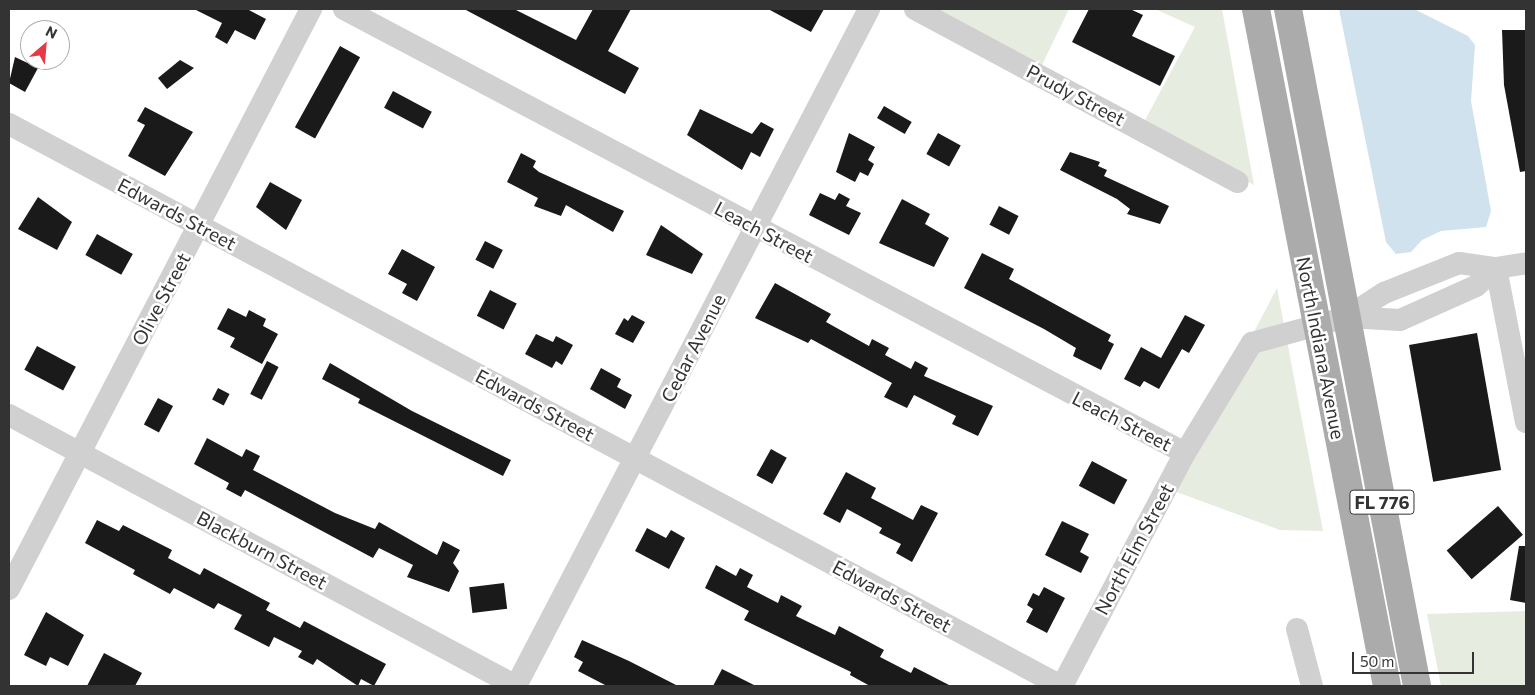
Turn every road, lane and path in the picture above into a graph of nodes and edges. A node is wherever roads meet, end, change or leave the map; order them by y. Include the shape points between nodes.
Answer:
1 (311, 9) edge
2 (344, 9) edge
3 (869, 9) edge
4 (915, 9) edge
5 (1256, 9) edge
6 (1288, 9) edge
7 (9, 124) edge
8 (1238, 182) dead end
9 (200, 226) junction
10 (755, 226) junction
11 (1526, 262) edge
12 (1496, 268) junction
13 (1426, 278) junction
14 (1438, 303) junction
15 (1347, 317) junction
16 (1315, 324) junction
17 (9, 415) edge
18 (1526, 422) edge
19 (80, 452) junction
20 (1184, 453) junction
21 (636, 459) junction
22 (9, 589) edge
23 (1297, 629) dead end
24 (516, 686) edge
25 (1061, 686) edge
26 (1312, 686) edge
27 (1387, 686) edge
28 (1417, 686) edge

1 - 9 street, Olive Street
2 - 10 street, Leach Street
3 - 10 street, Cedar Avenue
4 - 8 street, Prudy Street
5 - 16 main road, North Indiana Avenue / FL 776
6 - 15 main road, North Indiana Avenue / FL 776
7 - 9 street, Edwards Street
9 - 19 street, Olive Street
9 - 21 street, Edwards Street
10 - 20 street, Leach Street
10 - 21 street, Cedar Avenue
11 - 12 street
12 - 13 street via 1459,263
12 - 14 street via 1476,286
12 - 18 street
13 - 14 street
13 - 15 street via 1384,293
14 - 15 street via 1400,320
15 - 16 street, North Elm Street
15 - 28 main road, North Indiana Avenue / FL 776
16 - 20 street, North Elm Street via 1252,343
16 - 27 main road, North Indiana Avenue / FL 776
17 - 19 street, Blackburn Street
19 - 22 street, Olive Street
19 - 24 street, Blackburn Street
20 - 25 street, North Elm Street
21 - 24 street, Cedar Avenue
21 - 25 street, Edwards Street
23 - 26 street

